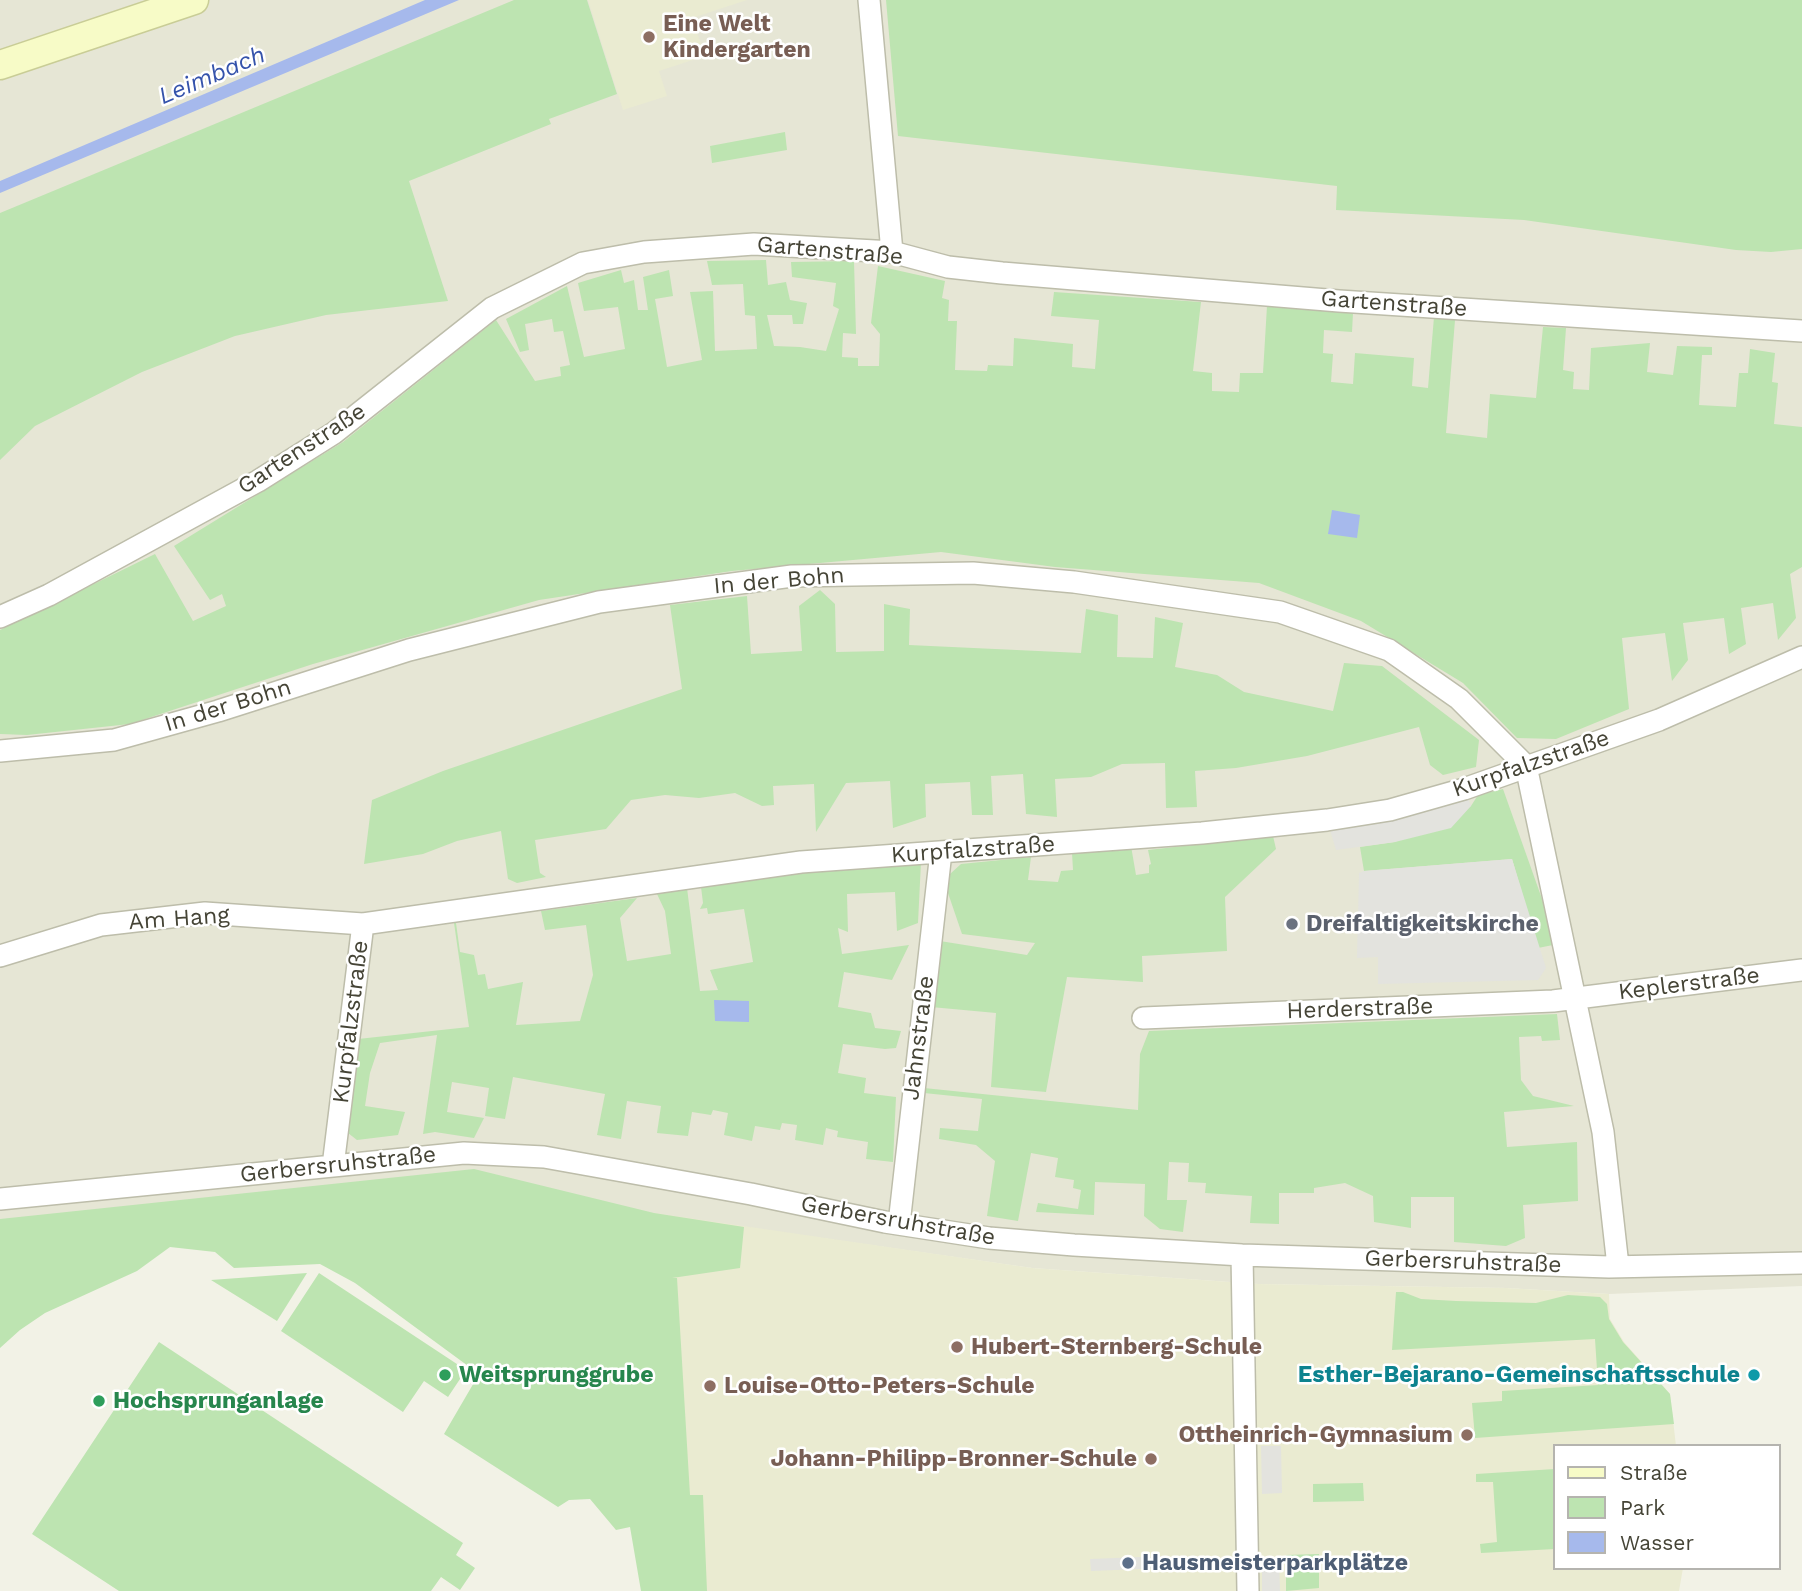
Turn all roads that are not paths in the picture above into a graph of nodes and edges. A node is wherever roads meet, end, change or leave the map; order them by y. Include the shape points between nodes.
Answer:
1 (869, 0) edge
2 (183, 2) edge
3 (0, 65) edge
4 (892, 252) junction
5 (1802, 331) edge
6 (0, 617) edge
7 (1802, 657) edge
8 (0, 751) edge
9 (1526, 766) junction
10 (941, 852) junction
11 (363, 924) junction
12 (0, 956) edge
13 (1802, 970) edge
14 (1577, 998) junction
15 (1143, 1018) dead end
16 (332, 1166) junction
17 (0, 1199) edge
18 (899, 1224) junction
19 (1242, 1255) junction
20 (1802, 1263) edge
21 (1618, 1266) junction
22 (1248, 1591) edge

1 - 4 street
2 - 3 street
4 - 5 street, Gartenstraße via 948,267 1015,274 1339,301
4 - 6 street, Gartenstraße via 754,244 645,252 583,263 492,308 334,433 258,481
7 - 9 street, Kurpfalzstraße via 1659,720
8 - 9 street, In der Bohn via 114,740 410,650 599,601 792,576 972,573 1074,582 1280,612 1389,650 1459,699
9 - 10 street, Kurpfalzstraße via 1390,810 1327,820
9 - 14 street
10 - 11 street, Kurpfalzstraße via 801,862
10 - 18 street, Jahnstraße
11 - 12 street, Am Hang via 205,913 101,925
11 - 16 street, Kurpfalzstraße
13 - 14 street, Keplerstraße
14 - 15 street, Herderstraße
14 - 21 street via 1603,1132
16 - 17 street, Gerbersruhstraße
16 - 18 street, Gerbersruhstraße via 464,1153 544,1157
18 - 19 street, Gerbersruhstraße via 989,1238
19 - 21 street, Gerbersruhstraße
19 - 22 street
20 - 21 street, Gerbersruhstraße

